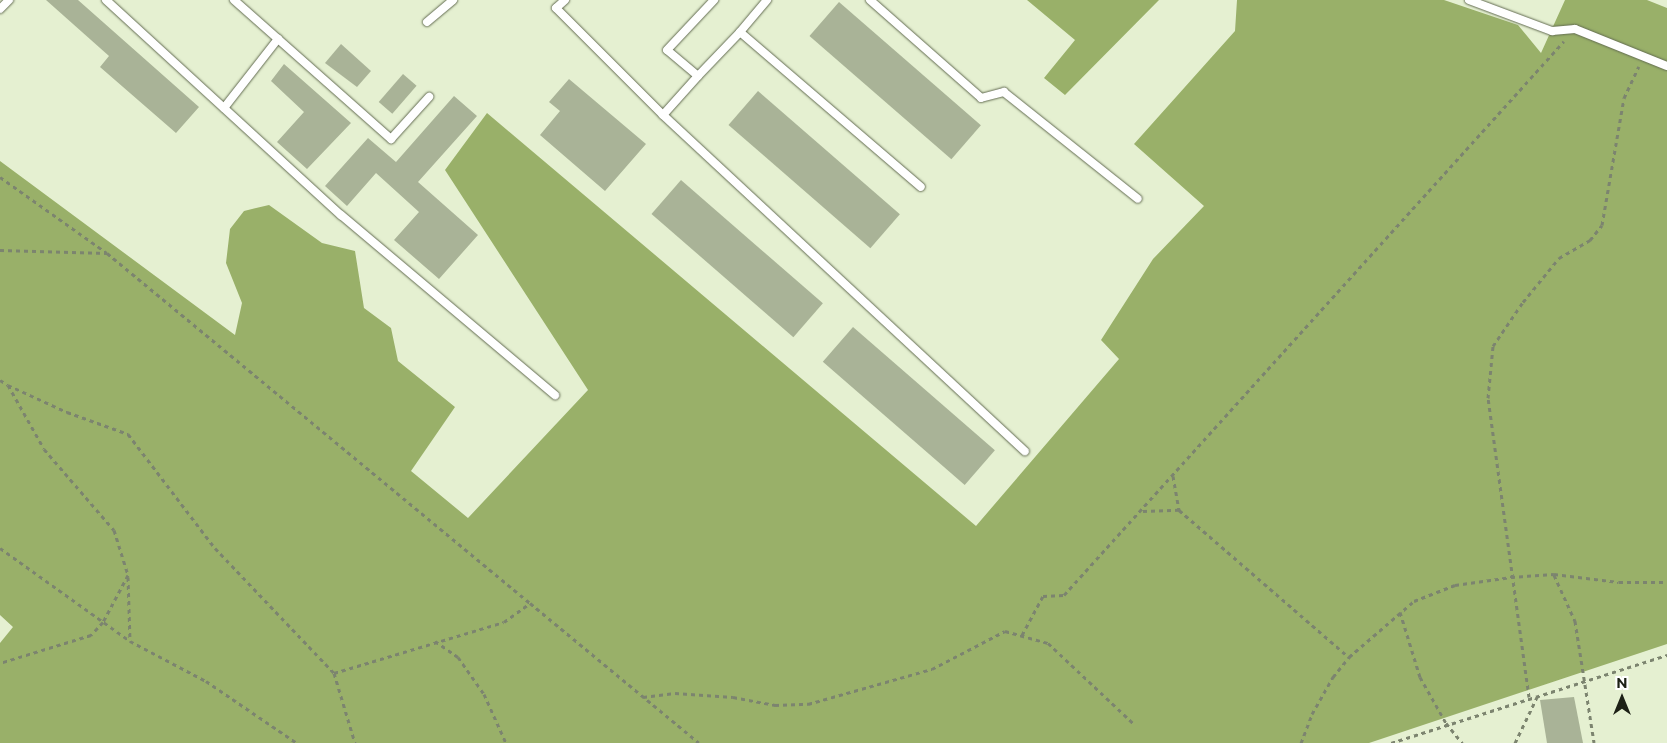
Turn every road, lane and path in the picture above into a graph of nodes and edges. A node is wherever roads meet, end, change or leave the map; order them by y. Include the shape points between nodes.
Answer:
1 (9, 0) edge
2 (106, 0) edge
3 (234, 0) edge
4 (453, 0) edge
5 (565, 0) edge
6 (714, 0) edge
7 (767, 0) edge
8 (870, 0) edge
9 (1469, 0) edge
10 (0, 9) edge
11 (427, 22) dead end
12 (1575, 29) junction
13 (740, 32) junction
14 (278, 39) junction
15 (1644, 56) junction
16 (1667, 66) edge
17 (698, 76) junction
18 (429, 97) dead end
19 (224, 108) junction
20 (663, 116) junction
21 (0, 177) edge
22 (921, 187) dead end
23 (1138, 199) dead end
24 (0, 250) edge
25 (107, 253) junction
26 (0, 380) edge
27 (8, 385) junction
28 (555, 395) dead end
29 (1025, 451) dead end
30 (1173, 476) junction
31 (1178, 510) junction
32 (1143, 511) junction
33 (0, 548) edge
34 (1554, 574) junction
35 (128, 575) junction
36 (1511, 577) junction
37 (1667, 582) edge
38 (530, 603) junction
39 (1400, 612) junction
40 (103, 622) junction
41 (1022, 636) junction
42 (130, 641) junction
43 (435, 641) junction
44 (1667, 655) edge
45 (1349, 657) junction
46 (0, 663) edge
47 (334, 673) junction
48 (1584, 682) junction
49 (1538, 694) junction
50 (1528, 697) junction
51 (642, 698) junction
52 (1134, 724) dead end
53 (1446, 724) junction
54 (1401, 741) edge
55 (297, 743) edge
56 (356, 743) edge
57 (506, 743) edge
58 (699, 743) edge
59 (1302, 743) edge
60 (1391, 743) edge
61 (1462, 743) edge
62 (1515, 743) edge
63 (1594, 743) edge

1 - 10 lane
2 - 19 lane
3 - 14 lane
4 - 11 lane
5 - 20 lane via 556,8
6 - 17 lane via 667,50
7 - 13 lane
8 - 23 lane via 982,98 1004,92
9 - 12 lane via 1552,31
12 - 15 lane
12 - 30 path
13 - 17 lane
13 - 22 lane
14 - 18 lane via 391,139
14 - 19 lane
15 - 16 lane
15 - 36 path via 1624,98 1602,225 1590,240 1559,258 1493,346 1488,398
17 - 20 lane
19 - 28 lane via 341,215
20 - 29 lane
21 - 25 path
24 - 25 path
25 - 38 path
26 - 27 path
27 - 35 path via 44,449 114,530
27 - 47 path via 67,412 128,434 216,548
30 - 31 path
30 - 32 path
31 - 32 path
31 - 45 path
32 - 41 path via 1064,595 1043,596
33 - 40 path
34 - 36 path
34 - 37 path via 1619,582
34 - 48 path via 1575,621
35 - 40 path
35 - 42 path
36 - 39 path via 1455,585 1414,601
36 - 50 path
38 - 43 path via 504,622
38 - 51 path
39 - 45 path
39 - 53 path via 1420,677
40 - 42 path
40 - 46 path via 91,635
41 - 51 path via 1005,631 932,669 808,704 775,706 732,697 675,693
41 - 52 path via 1048,643
42 - 55 path via 206,681
43 - 47 path
43 - 57 path via 458,657 484,694
44 - 48 path
45 - 59 path via 1333,677 1312,714
47 - 56 path
48 - 49 path
48 - 63 path
49 - 50 path
49 - 62 path
50 - 53 path
51 - 58 path
53 - 54 path
53 - 61 path
54 - 60 path

